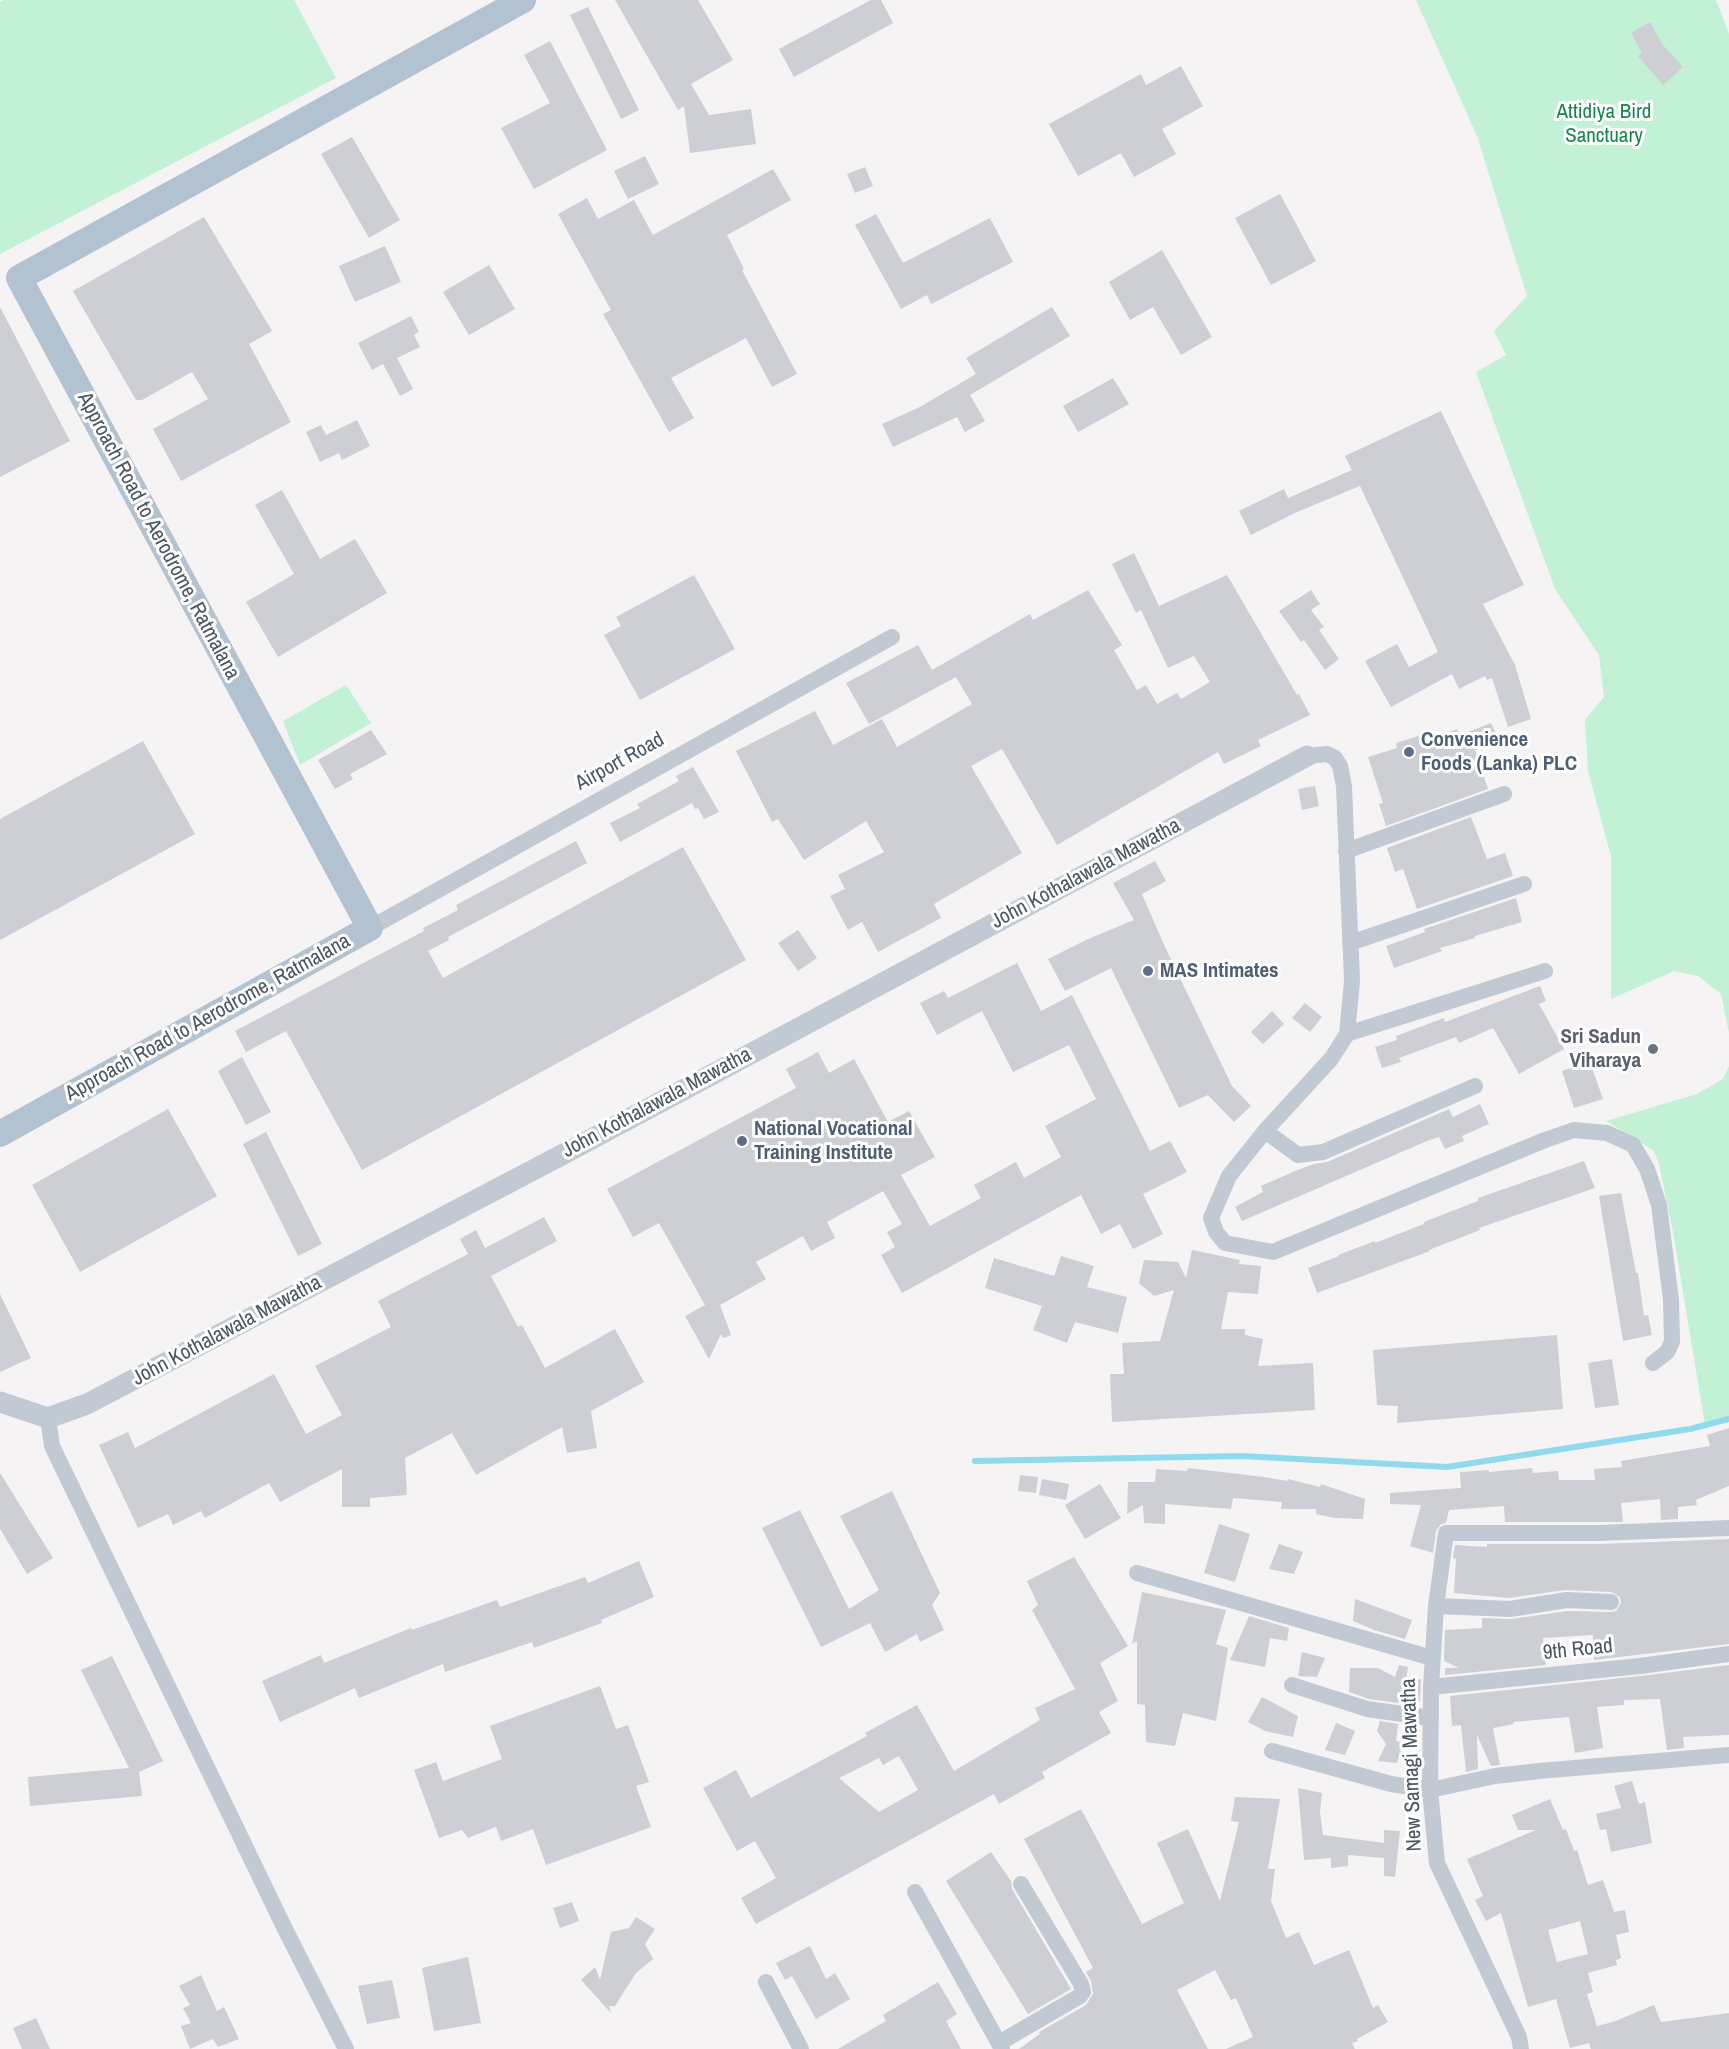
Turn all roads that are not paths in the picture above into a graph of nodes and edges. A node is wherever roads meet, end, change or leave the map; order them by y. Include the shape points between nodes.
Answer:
1 (523, 0) edge
2 (892, 636) dead end
3 (1307, 756) joint
4 (1504, 794) dead end
5 (1346, 851) junction
6 (1524, 884) dead end
7 (370, 928) junction
8 (1350, 943) junction
9 (1545, 971) dead end
10 (1347, 1034) junction
11 (1475, 1086) dead end
12 (1264, 1131) junction
13 (0, 1134) edge
14 (1653, 1363) dead end
15 (0, 1402) edge
16 (48, 1418) junction
17 (1729, 1528) edge
18 (1137, 1572) dead end
19 (1611, 1602) dead end
20 (1436, 1606) junction
21 (1729, 1654) edge
22 (1432, 1658) junction
23 (1292, 1685) dead end
24 (1431, 1687) junction
25 (1431, 1718) junction
26 (1272, 1751) dead end
27 (1729, 1755) edge
28 (1430, 1790) junction
29 (1021, 1884) dead end
30 (915, 1892) dead end
31 (766, 1982) dead end
32 (1000, 2046) edge
33 (346, 2049) edge
34 (801, 2049) edge
35 (1521, 2049) edge

1 - 7 main road, Approach Road to Aerodrome, Ratmalana via 19,278
2 - 7 street, Airport Road
3 - 5 street via 1327,754 1340,766
3 - 16 street, John Kothalawala Mawatha via 546,1163 87,1404
4 - 5 street
5 - 8 street
6 - 8 street
7 - 13 main road, Approach Road to Aerodrome, Ratmalana
8 - 10 street via 1352,981
9 - 10 street
10 - 12 street via 1331,1059
11 - 12 street via 1323,1152 1298,1155
12 - 14 street via 1228,1176 1211,1218 1225,1243 1273,1252 1574,1130 1607,1133 1633,1144 1647,1169 1659,1205 1671,1300 1672,1342 1667,1352
15 - 16 street
16 - 33 street via 52,1446
17 - 20 street, New Samagi Mawatha via 1446,1533
18 - 22 street
19 - 20 street via 1567,1600 1510,1609
20 - 22 street, New Samagi Mawatha
21 - 24 street, 9th Road
22 - 24 street, New Samagi Mawatha
23 - 25 street via 1367,1709
24 - 25 street, New Samagi Mawatha
25 - 28 street, New Samagi Mawatha
26 - 28 street via 1391,1784
27 - 28 street via 1495,1776
28 - 35 street, New Samagi Mawatha via 1437,1863 1519,2037
29 - 32 street via 1083,1992
30 - 32 street
31 - 34 street

